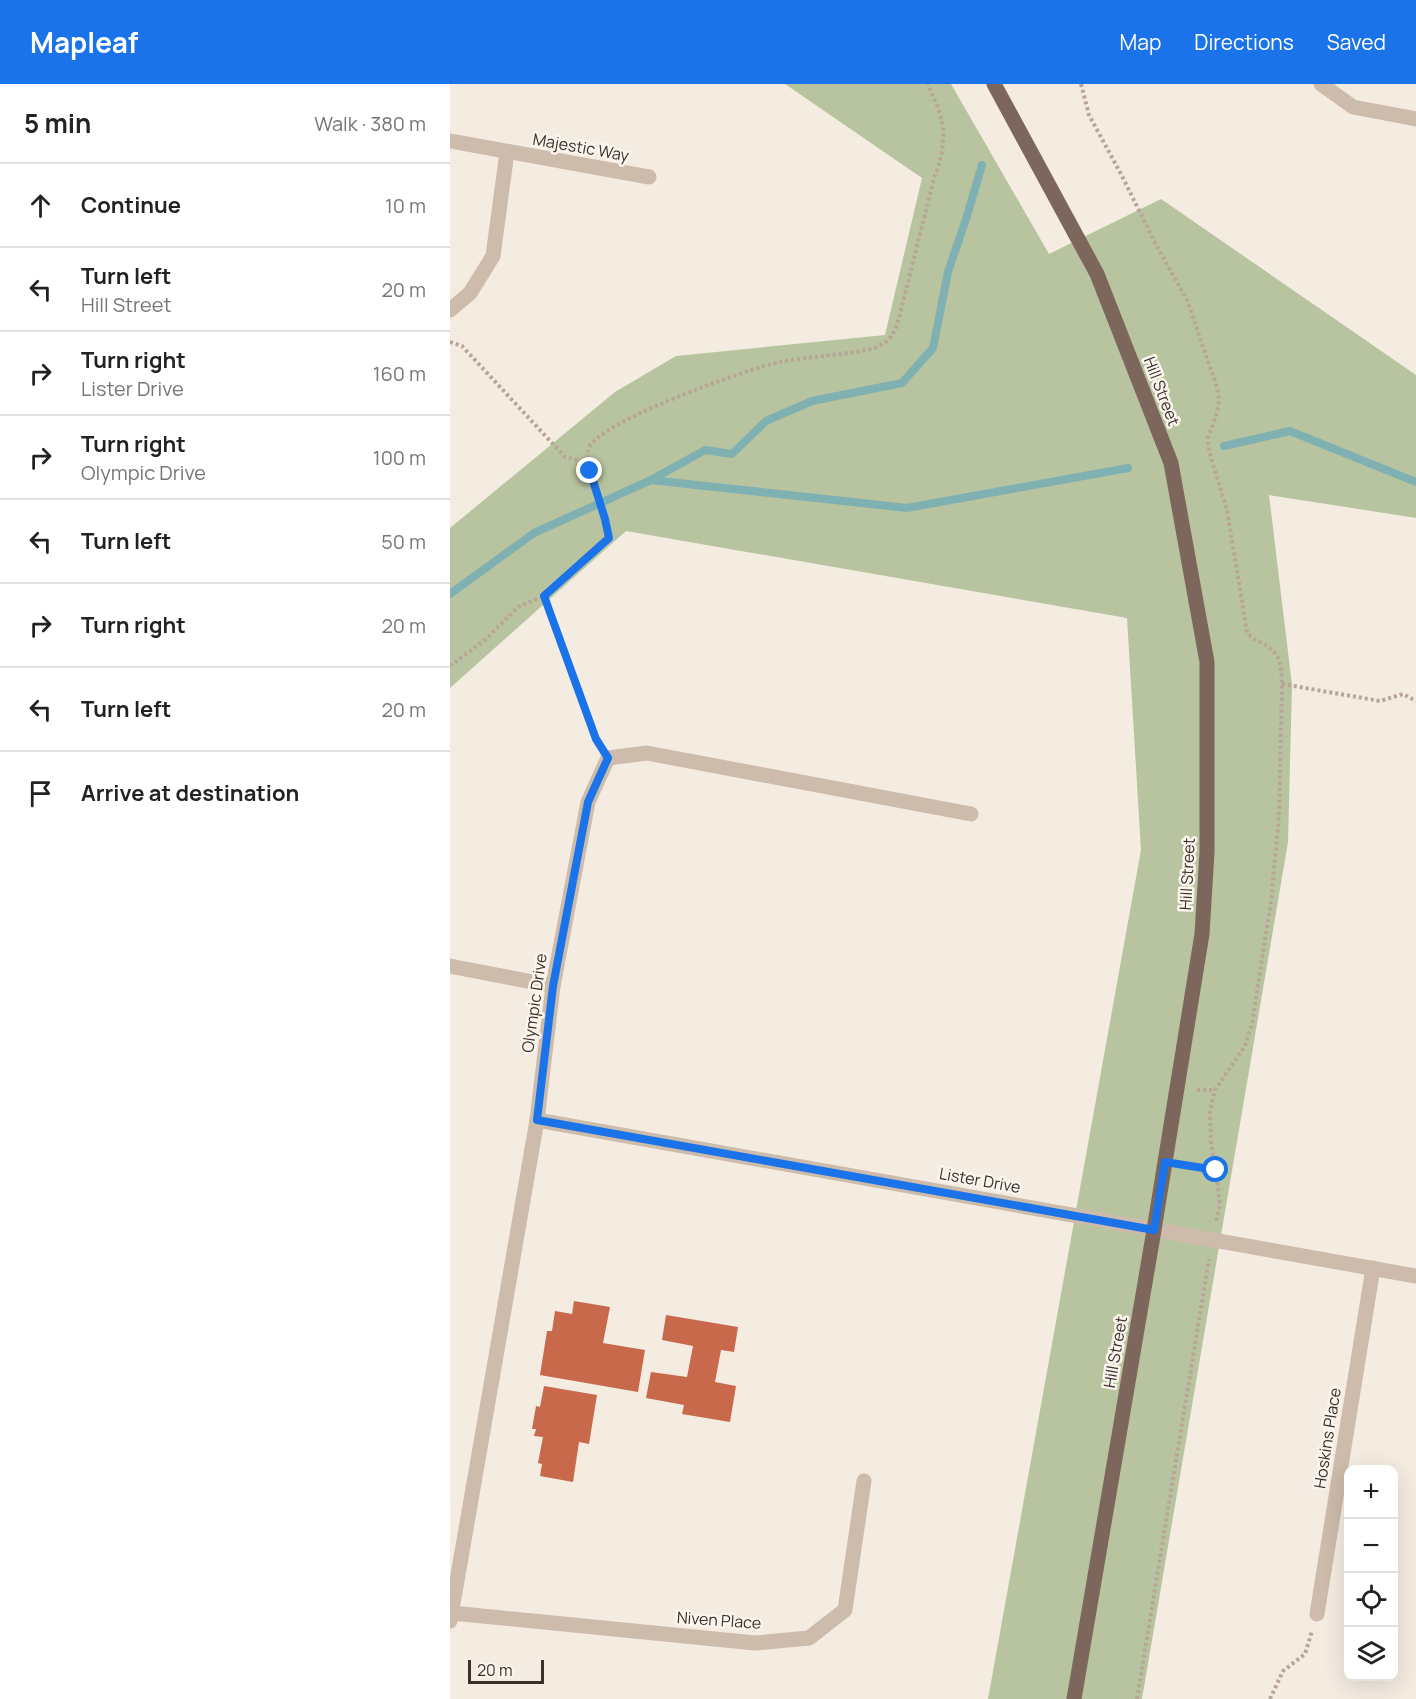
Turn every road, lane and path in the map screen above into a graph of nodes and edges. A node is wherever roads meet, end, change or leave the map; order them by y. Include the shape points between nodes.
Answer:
1 (928, 84) edge
2 (1321, 84) edge
3 (999, 86) edge
4 (1416, 119) edge
5 (450, 141) edge
6 (507, 152) junction
7 (649, 177) dead end
8 (450, 310) edge
9 (450, 342) edge
10 (589, 463) junction
11 (544, 596) junction
12 (450, 666) edge
13 (1282, 684) dead end
14 (1416, 701) edge
15 (608, 758) junction
16 (971, 814) dead end
17 (450, 966) edge
18 (553, 986) junction
19 (537, 1120) junction
20 (1165, 1162) junction
21 (1216, 1170) dead end
22 (1154, 1230) junction
23 (1212, 1241) junction
24 (1373, 1268) junction
25 (1416, 1276) edge
26 (864, 1480) dead end
27 (1317, 1614) joint
28 (451, 1617) edge
29 (1074, 1699) edge
30 (1137, 1699) edge
31 (1270, 1699) edge

1 - 10 path via 943,128 942,158 899,318 888,341 870,350 762,366 689,392 594,439 588,449
2 - 4 street via 1353,107
3 - 20 main road, Hill Street via 1097,274 1171,463 1207,662 1207,852 1202,934
5 - 6 street, Majestic Way
6 - 7 street, Majestic Way
6 - 8 street, Majestic Way via 493,256 470,293
9 - 10 path via 462,346 565,458
10 - 11 path via 609,538
11 - 12 path via 518,607 486,639
11 - 15 path via 596,739
13 - 14 path via 1380,701 1403,694
15 - 16 street via 647,753
15 - 18 street, Olympic Drive via 588,802
17 - 18 street
18 - 19 street, Olympic Drive
19 - 22 street, Lister Drive
19 - 28 street, Olympic Drive
20 - 21 path
20 - 22 main road, Hill Street
22 - 23 street, Lister Drive
22 - 29 main road, Hill Street
23 - 24 street, Lister Drive
23 - 30 path
24 - 25 street, Lister Drive
24 - 27 street, Hoskins Place
26 - 28 street, Niven Place via 844,1611 810,1638 755,1643
27 - 31 path via 1305,1654 1282,1671

